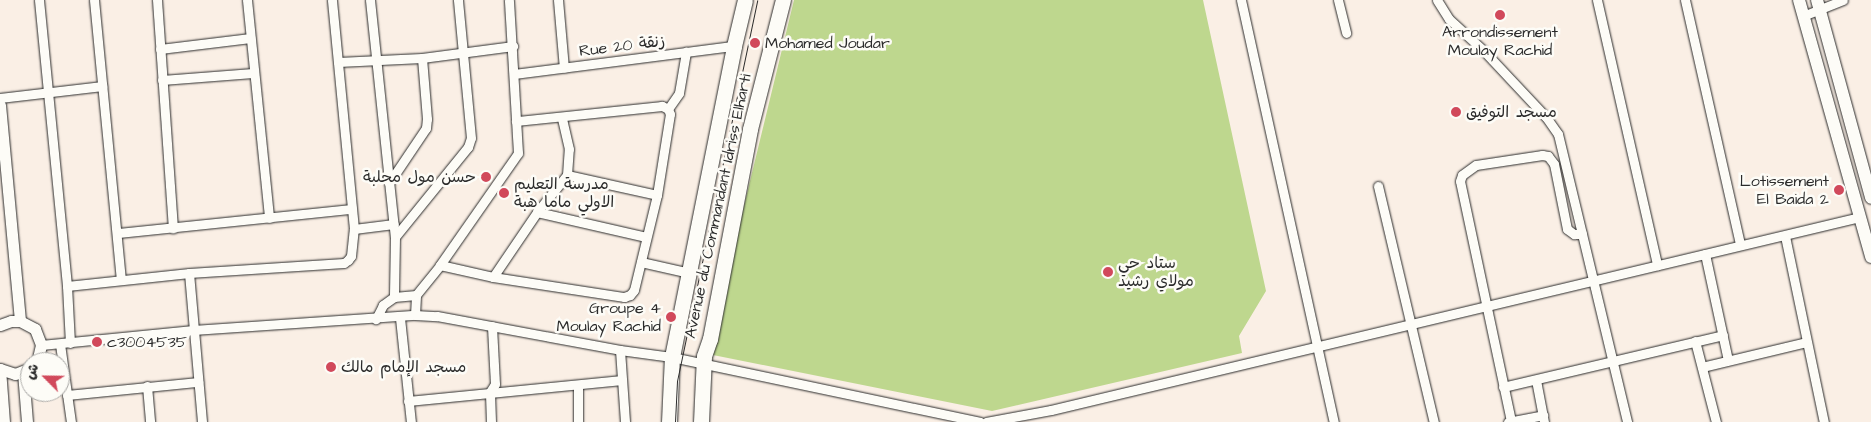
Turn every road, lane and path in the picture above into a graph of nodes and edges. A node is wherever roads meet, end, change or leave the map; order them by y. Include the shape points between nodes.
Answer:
1 (39, 0) edge
2 (94, 0) edge
3 (157, 0) edge
4 (247, 0) edge
5 (332, 0) edge
6 (370, 0) edge
7 (458, 0) edge
8 (509, 0) edge
9 (558, 0) edge
10 (745, 0) edge
11 (783, 0) edge
12 (1241, 0) edge
13 (1338, 0) edge
14 (1437, 0) edge
15 (1597, 0) edge
16 (1685, 0) edge
17 (1800, 0) edge
18 (1843, 0) edge
19 (1818, 5) edge
20 (1803, 16) junction
21 (1346, 33) dead end
22 (250, 38) junction
23 (512, 46) junction
24 (734, 46) junction
25 (160, 48) junction
26 (686, 52) junction
27 (462, 53) junction
28 (422, 58) junction
29 (376, 61) junction
30 (338, 62) junction
31 (564, 68) junction
32 (253, 73) junction
33 (514, 74) junction
34 (162, 80) junction
35 (102, 86) junction
36 (48, 92) junction
37 (0, 98) edge
38 (0, 105) edge
39 (668, 109) junction
40 (562, 118) junction
41 (516, 121) junction
42 (567, 175) junction
43 (389, 183) junction
44 (1378, 186) dead end
45 (657, 195) junction
46 (1871, 195) edge
47 (352, 209) junction
48 (537, 212) junction
49 (1860, 217) junction
50 (269, 218) junction
51 (394, 224) junction
52 (174, 228) junction
53 (354, 229) junction
54 (118, 233) junction
55 (1582, 234) junction
56 (1785, 236) junction
57 (395, 237) junction
58 (646, 237) junction
59 (1740, 245) junction
60 (1705, 254) junction
61 (1871, 258) edge
62 (640, 262) junction
63 (440, 265) junction
64 (1657, 265) junction
65 (190, 273) junction
66 (690, 273) junction
67 (493, 277) junction
68 (121, 280) junction
69 (1594, 280) junction
70 (67, 286) junction
71 (416, 295) junction
72 (394, 296) junction
73 (1485, 305) junction
74 (416, 315) junction
75 (400, 318) junction
76 (376, 319) junction
77 (20, 321) junction
78 (1410, 324) junction
79 (0, 325) edge
80 (492, 326) junction
81 (193, 330) junction
82 (1722, 335) junction
83 (1695, 341) junction
84 (1806, 342) junction
85 (60, 344) junction
86 (70, 344) junction
87 (41, 345) junction
88 (1317, 346) junction
89 (620, 350) junction
90 (39, 352) edge
91 (61, 352) edge
92 (672, 357) junction
93 (1728, 360) junction
94 (1614, 362) junction
95 (704, 365) junction
96 (1702, 367) junction
97 (0, 369) edge
98 (20, 372) edge
99 (622, 380) junction
100 (1536, 380) junction
101 (198, 382) junction
102 (578, 385) junction
103 (147, 386) junction
104 (1504, 387) junction
105 (490, 392) junction
106 (70, 394) edge
107 (27, 402) edge
108 (68, 402) edge
109 (408, 402) junction
110 (1543, 418) edge
111 (4, 422) edge
112 (27, 422) edge
113 (71, 422) edge
114 (150, 422) edge
115 (202, 422) edge
116 (411, 422) edge
117 (491, 422) edge
118 (578, 422) edge
119 (625, 422) edge
120 (670, 422) edge
121 (701, 422) edge
122 (980, 422) edge
123 (986, 422) edge
124 (1334, 422) edge
125 (1434, 422) edge
126 (1509, 422) edge
127 (1628, 422) edge
128 (1716, 422) edge
129 (1824, 422) edge

1 - 36 street
2 - 35 street
3 - 25 street
4 - 22 street
5 - 30 street
6 - 29 street
7 - 27 street
8 - 23 street
9 - 31 street
10 - 24 main road, Avenue du Commandant Idriss Elharti
11 - 95 main road, Avenue du Commandant Idriss Elharti via 750,129
12 - 88 street
13 - 21 street
14 - 55 street via 1449,19 1554,125
15 - 64 street
16 - 59 street
17 - 20 main road
18 - 19 street
19 - 20 street
19 - 46 main road
20 - 49 main road
22 - 25 street
22 - 32 street
23 - 27 street
23 - 33 street
24 - 26 street, Rue 20 زنقة
24 - 66 main road, Avenue du Commandant Idriss Elharti
25 - 34 street
26 - 31 street, Rue 20 زنقة
26 - 39 street via 679,93
27 - 28 street
27 - 57 street via 471,128 468,147
28 - 29 street
28 - 43 street via 426,128
29 - 30 street
29 - 43 street
30 - 47 street
31 - 33 street, Rue 20 زنقة
32 - 34 street
32 - 50 street
33 - 41 street
34 - 52 street
35 - 36 street
35 - 54 street
36 - 37 street
36 - 70 street
38 - 77 street
39 - 40 street via 662,106
39 - 45 street via 670,114
40 - 41 street
40 - 42 street via 569,149
41 - 63 street via 518,153 513,164
42 - 45 street
42 - 48 street
43 - 51 street
44 - 78 street
45 - 58 street
47 - 50 street
47 - 53 street
48 - 58 street
48 - 67 street
49 - 56 street
49 - 61 main road
50 - 52 street
51 - 53 street
51 - 57 street
52 - 54 street
53 - 65 street via 351,256 344,263
54 - 68 street
55 - 69 street
55 - 73 street via 1574,234 1567,229 1554,164 1548,156 1542,154 1476,165 1466,170 1460,181
56 - 59 street
56 - 84 street
57 - 72 street
58 - 62 street
59 - 60 street
60 - 64 street
60 - 82 street
62 - 66 street
62 - 67 street via 634,290 624,297
63 - 67 street
63 - 71 street
64 - 69 street
65 - 68 street
65 - 81 street
66 - 92 main road, Avenue du Commandant Idriss Elharti
68 - 70 street
69 - 73 street
69 - 94 street
70 - 86 street
71 - 72 street
71 - 74 street
72 - 76 street via 383,305
73 - 78 street
73 - 104 street
74 - 75 street
74 - 80 street
75 - 76 street
75 - 109 street
76 - 81 street
77 - 79 street
77 - 87 street via 35,330
78 - 88 street
78 - 125 street
80 - 89 street
80 - 105 street via 495,384
81 - 86 street
81 - 101 street
82 - 83 street
82 - 93 street
83 - 94 street
83 - 96 street
84 - 93 street
84 - 129 street
85 - 86 street
85 - 87 street
85 - 91 street
87 - 90 street
88 - 123 street via 1052,410
88 - 124 street
89 - 92 street
89 - 99 street
92 - 95 street
92 - 120 main road, Avenue du Commandant Idriss Elharti
93 - 96 street
94 - 100 street
94 - 127 street
95 - 121 main road, Avenue du Commandant Idriss Elharti
95 - 122 street
96 - 128 street
97 - 98 street via 15,374
97 - 111 street
99 - 102 street
99 - 119 street
100 - 104 street
100 - 110 street
101 - 103 street
101 - 115 street
102 - 105 street
102 - 118 street
103 - 106 street
103 - 114 street
104 - 126 street
105 - 109 street
105 - 117 street
107 - 112 street
108 - 113 street
109 - 116 street
110 - 126 street

